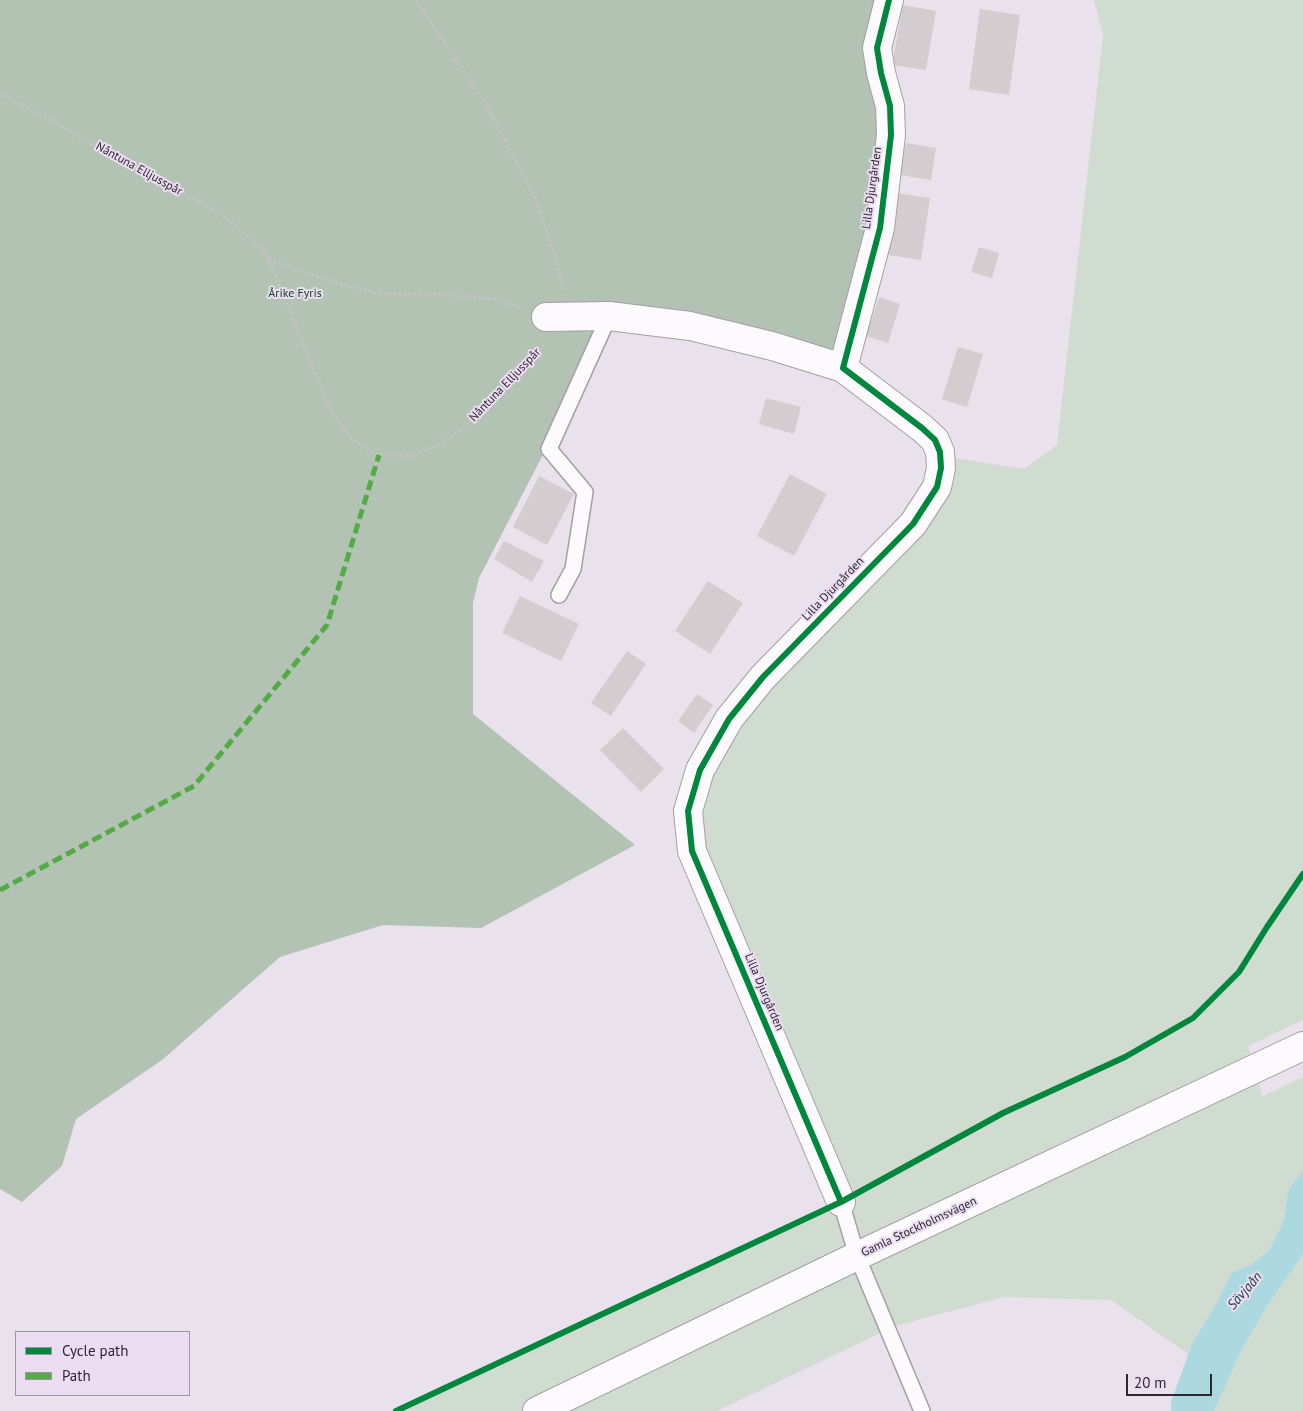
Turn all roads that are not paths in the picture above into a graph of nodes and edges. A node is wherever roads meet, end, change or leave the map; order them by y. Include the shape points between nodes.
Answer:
1 (889, 0) edge
2 (609, 316) junction
3 (553, 317) road end
4 (843, 368) junction
5 (559, 595) dead end
6 (1303, 1046) edge
7 (841, 1202) joint
8 (857, 1256) junction
9 (550, 1408) edge
10 (922, 1411) edge

1 - 4 street, Lilla Djurgården via 877,48 890,106 891,135 880,228
2 - 3 street, Lilla Djurgården
2 - 4 street, Lilla Djurgården via 690,326
2 - 5 lane via 549,449 585,492 573,569
4 - 7 street, Lilla Djurgården via 935,440 941,468 937,487 913,524 763,677 729,719 700,770 688,811 692,851
6 - 8 street, Gamla Stockholmsvägen
7 - 8 lane
8 - 9 street, Gamla Stockholmsvägen
8 - 10 lane

